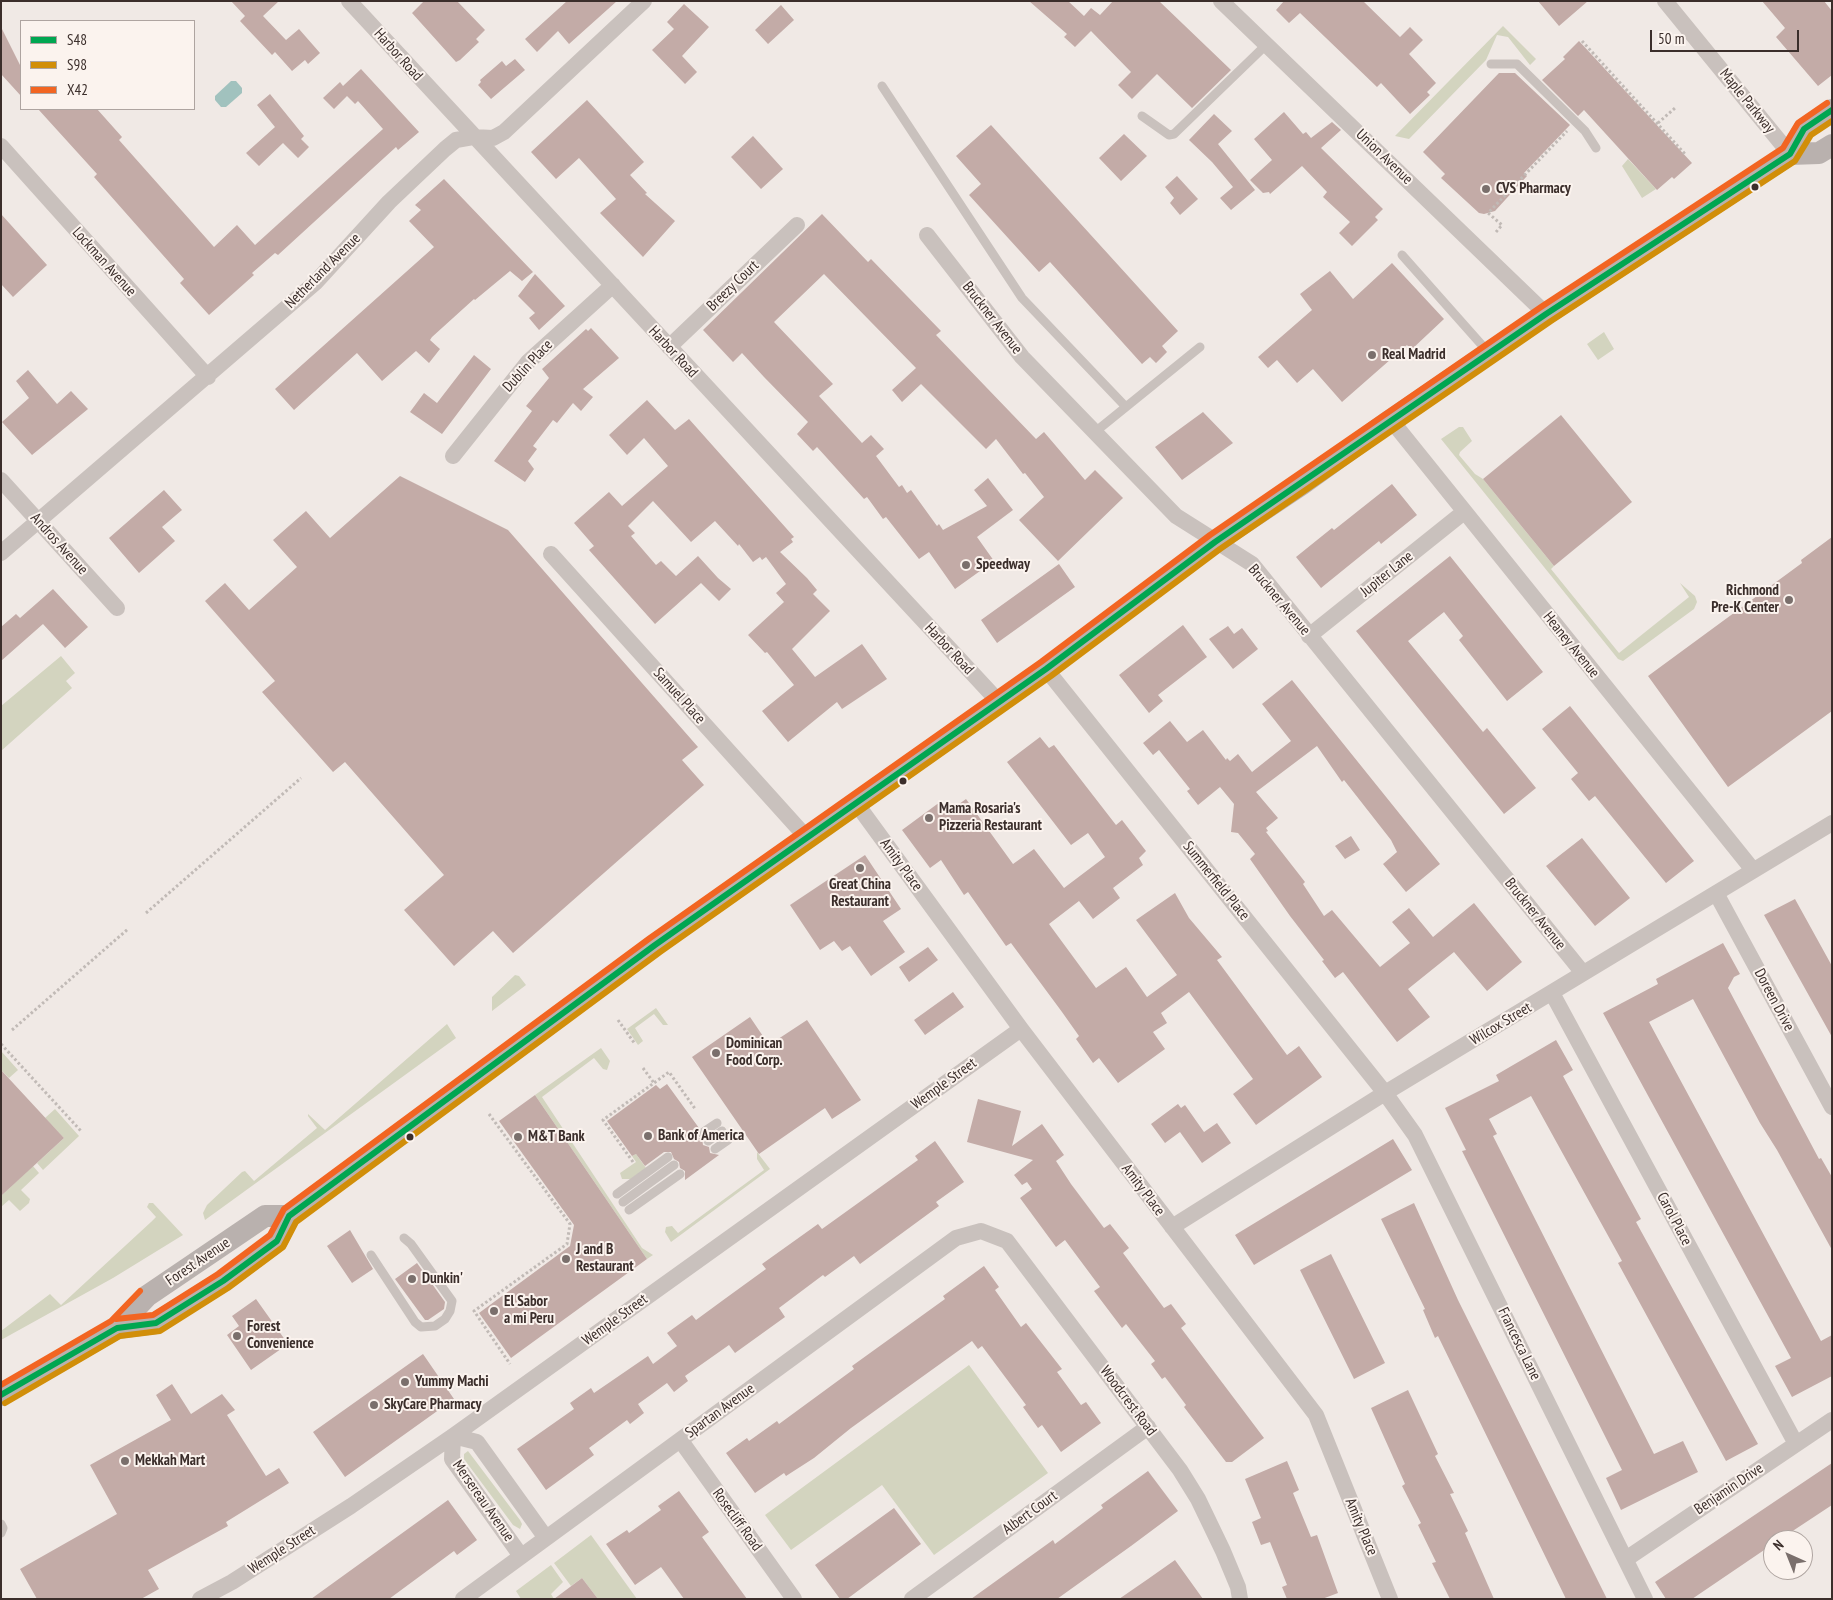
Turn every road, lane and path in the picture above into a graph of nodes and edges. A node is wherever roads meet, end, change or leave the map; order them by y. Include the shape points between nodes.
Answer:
1 (349, 1) edge
2 (644, 1) edge
3 (1221, 1) edge
4 (1665, 1) edge
5 (1582, 41) dead end
6 (1266, 45) junction
7 (1491, 64) dead end
8 (882, 86) dead end
9 (1675, 108) dead end
10 (1832, 110) edge
11 (1142, 116) dead end
12 (1658, 123) junction
13 (1571, 127) dead end
14 (473, 137) junction
15 (1832, 145) edge
16 (1, 146) edge
17 (1596, 148) dead end
18 (1685, 154) dead end
19 (1790, 154) junction
20 (797, 225) dead end
21 (1496, 232) dead end
22 (927, 234) dead end
23 (1402, 255) dead end
24 (613, 285) junction
25 (1546, 314) junction
26 (669, 347) junction
27 (1200, 347) dead end
28 (1489, 353) junction
29 (208, 377) junction
30 (1126, 407) junction
31 (1391, 420) junction
32 (1095, 432) junction
33 (453, 456) dead end
34 (1, 480) edge
35 (1464, 512) junction
36 (38, 522) junction
37 (1215, 542) junction
38 (1, 553) edge
39 (551, 554) dead end
40 (117, 608) dead end
41 (1309, 636) junction
42 (1046, 669) junction
43 (998, 701) junction
44 (301, 778) dead end
45 (856, 802) junction
46 (1832, 823) edge
47 (807, 838) junction
48 (1753, 870) junction
49 (1716, 893) junction
50 (146, 913) dead end
51 (128, 928) dead end
52 (1583, 973) junction
53 (1552, 993) junction
54 (618, 1020) dead end
55 (1021, 1028) junction
56 (12, 1030) dead end
57 (1, 1044) edge
58 (635, 1044) dead end
59 (643, 1068) dead end
60 (654, 1083) junction
61 (1386, 1093) junction
62 (1832, 1107) edge
63 (696, 1110) dead end
64 (490, 1114) dead end
65 (717, 1123) dead end
66 (81, 1131) dead end
67 (722, 1131) dead end
68 (702, 1132) dead end
69 (728, 1140) dead end
70 (708, 1141) dead end
71 (714, 1149) dead end
72 (668, 1157) dead end
73 (633, 1162) dead end
74 (674, 1165) dead end
75 (680, 1174) dead end
76 (629, 1210) dead end
77 (1172, 1227) junction
78 (981, 1231) joint
79 (404, 1238) dead end
80 (371, 1255) dead end
81 (510, 1364) dead end
82 (1, 1395) edge
83 (1832, 1420) edge
84 (1148, 1427) junction
85 (453, 1436) junction
86 (681, 1441) junction
87 (1796, 1444) junction
88 (1, 1524) edge
89 (1, 1533) edge
90 (546, 1538) junction
91 (521, 1556) junction
92 (1626, 1559) junction
93 (200, 1599) edge
94 (463, 1599) edge
95 (794, 1599) edge
96 (912, 1599) edge
97 (1240, 1599) edge
98 (1390, 1599) edge
99 (1645, 1599) edge

1 - 14 street, Harbor Road
2 - 14 street, Netherland Avenue via 504,132 493,138
3 - 6 street, Union Avenue
4 - 19 street, Maple Parkway
5 - 12 path
6 - 11 lane via 1174,134 1168,136
6 - 25 street, Union Avenue
7 - 17 lane via 1517,64 1585,131
8 - 30 lane via 1022,298
9 - 12 path
10 - 19 main road, Forest Avenue via 1804,129
12 - 18 path
13 - 21 path via 1488,213 1502,225
14 - 24 street, Harbor Road
14 - 29 street, Netherland Avenue via 456,140 445,149 389,202 315,283
15 - 19 main road via 1819,153
16 - 29 street, Lockman Avenue
19 - 25 main road, Forest Avenue
20 - 26 street, Breezy Court
22 - 32 street, Bruckner Avenue via 1022,357
23 - 28 lane
24 - 26 street, Harbor Road
24 - 33 street, Dublin Place via 528,362
25 - 28 main road, Forest Avenue
26 - 43 street, Harbor Road
27 - 30 lane
28 - 31 main road, Forest Avenue
29 - 36 street, Netherland Avenue
30 - 32 lane
31 - 35 street, Heaney Avenue
31 - 37 main road, Forest Avenue
32 - 37 street, Bruckner Avenue via 1176,516
34 - 36 street, Andros Avenue
35 - 41 street, Jupiter Lane
35 - 48 street, Heaney Avenue
36 - 38 street, Netherland Avenue
36 - 40 street, Andros Avenue
37 - 41 street, Bruckner Avenue via 1252,564
37 - 42 main road, Forest Avenue
39 - 47 street, Samuel Place
41 - 52 street, Bruckner Avenue
42 - 43 main road, Forest Avenue
42 - 61 street, Summerfield Place
43 - 45 main road, Forest Avenue
44 - 50 path
45 - 47 main road, Forest Avenue
45 - 55 street, Amity Place
46 - 48 street, Wilcox Street
47 - 82 main road, Forest Avenue via 655,945 289,1216 265,1216 147,1296 117,1328
48 - 49 street, Wilcox Street
49 - 52 street, Wilcox Street
49 - 62 street, Doreen Drive
51 - 56 path
52 - 53 street, Wilcox Street
53 - 61 street, Wilcox Street
53 - 87 street, Carol Place
54 - 58 path
55 - 77 street, Amity Place
55 - 85 street, Wemple Street
57 - 66 path
59 - 60 path
60 - 63 path via 669,1072
60 - 73 path via 603,1120
61 - 77 street, Wilcox Street
61 - 92 street, Francesca Lane via 1415,1135
64 - 81 path via 570,1224 567,1244 474,1311
65 - 68 lane
67 - 70 lane
69 - 71 lane
72 - 74 lane via 620,1198
75 - 76 lane
77 - 98 street, Amity Place via 1316,1415
78 - 84 street, Woodcrest Road via 1007,1241
78 - 86 street, Spartan Avenue via 956,1238
79 - 80 lane via 452,1301 445,1319 435,1326 421,1327 416,1322
83 - 87 street, Benjamin Drive
84 - 96 street, Albert Court
84 - 97 street, Woodcrest Road via 1198,1499 1238,1587
85 - 90 street, Mersereau Avenue via 477,1442
85 - 91 street, Mersereau Avenue via 452,1459
85 - 93 street, Wemple Street via 248,1572
86 - 90 street, Spartan Avenue
86 - 95 street, Rosecliff Road
87 - 92 street, Benjamin Drive
88 - 89 lane
90 - 91 street, Spartan Avenue
91 - 94 street, Spartan Avenue
92 - 99 street, Francesca Lane

